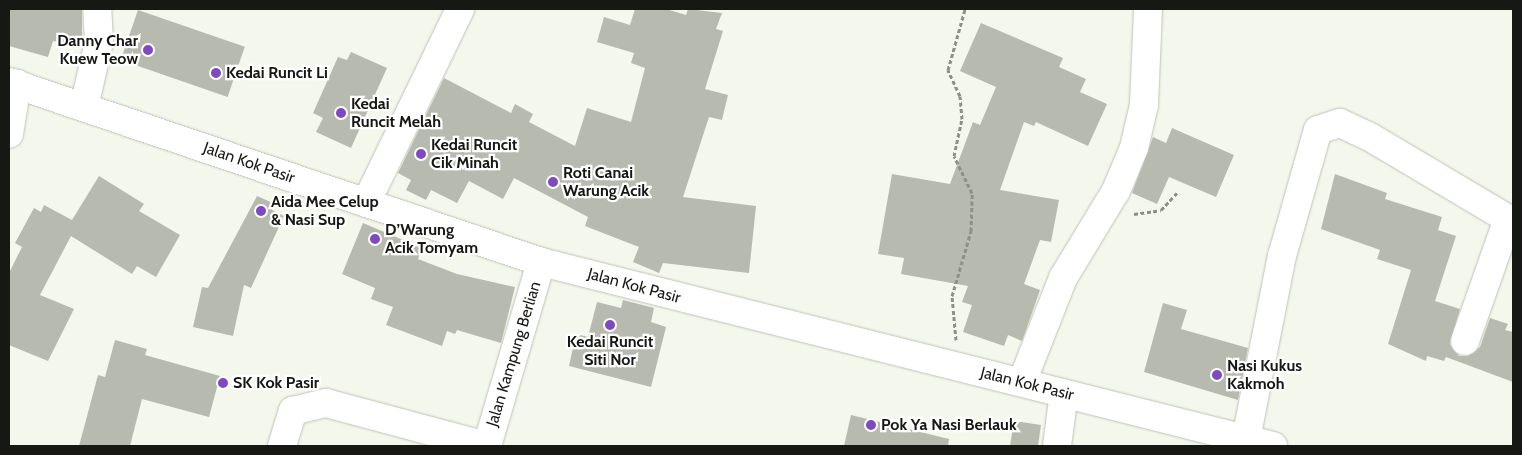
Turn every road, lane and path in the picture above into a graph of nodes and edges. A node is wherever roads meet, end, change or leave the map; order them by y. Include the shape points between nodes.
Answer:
1 (97, 9) edge
2 (460, 9) edge
3 (965, 9) edge
4 (1148, 9) edge
5 (13, 83) edge
6 (84, 107) junction
7 (9, 134) edge
8 (1179, 191) dead end
9 (366, 203) junction
10 (1132, 215) dead end
11 (1511, 220) edge
12 (542, 262) junction
13 (1466, 341) dead end
14 (961, 367) junction
15 (1022, 382) junction
16 (1064, 393) junction
17 (1246, 439) junction
18 (282, 446) edge
19 (487, 446) edge
20 (1057, 446) edge
21 (1273, 446) edge

1 - 6 street via 99,42
2 - 9 street
3 - 14 path via 948,70 960,96 962,119 954,156 972,193 971,231 952,296
4 - 15 street via 1144,105 1134,148 1116,191 1063,278
5 - 6 street, Jalan Kok Pasir
5 - 7 street
6 - 9 street, Jalan Kok Pasir
8 - 10 path via 1161,210
9 - 12 street, Jalan Kok Pasir
11 - 13 street
11 - 17 street via 1370,137 1340,123 1318,130 1282,256
12 - 14 street, Jalan Kok Pasir
12 - 19 street, Jalan Kampung Berlian
14 - 15 street, Jalan Kok Pasir
15 - 16 street, Jalan Kok Pasir
16 - 17 street, Jalan Kok Pasir
16 - 20 street
17 - 21 street, Jalan Kok Pasir
18 - 19 street via 293,411 326,403

